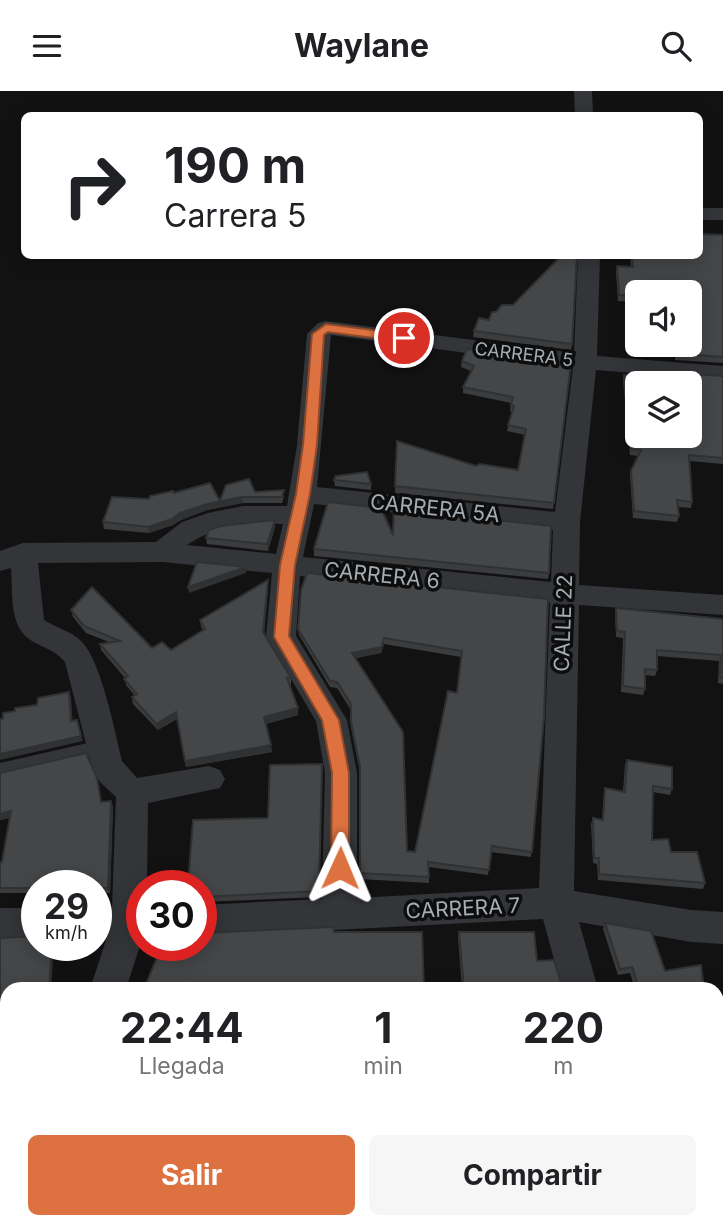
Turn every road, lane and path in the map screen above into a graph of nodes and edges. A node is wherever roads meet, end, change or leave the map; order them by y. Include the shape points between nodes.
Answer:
1 (583, 91) edge
2 (584, 112) edge
3 (703, 214) edge
4 (723, 214) edge
5 (589, 259) edge
6 (585, 362) junction
7 (723, 373) edge
8 (301, 505) junction
9 (567, 522) junction
10 (163, 552) junction
11 (11, 557) edge
12 (287, 565) junction
13 (564, 594) junction
14 (723, 605) edge
15 (102, 747) junction
16 (0, 770) edge
17 (209, 779) dead end
18 (132, 792) junction
19 (556, 903) junction
20 (339, 916) junction
21 (217, 920) edge
22 (122, 923) edge
23 (0, 924) edge
24 (21, 924) edge
25 (723, 928) edge
26 (109, 982) edge
27 (578, 982) edge

1 - 2 street
3 - 4 street
5 - 6 street, CALLE 22
6 - 7 street, CARRERA 5
6 - 8 street, CARRERA 5 via 326,328 318,334
6 - 9 street, CALLE 22
8 - 9 street, CARRERA 5A
8 - 10 street, CARRERA 5A via 200,524 173,540
8 - 12 street
9 - 13 street, CALLE 22
10 - 11 street, CARRERA 6
10 - 12 street, CARRERA 6
11 - 15 street via 30,623 74,652 88,684
12 - 13 street, CARRERA 6
12 - 20 street via 281,637 331,720 341,773
13 - 14 street, CARRERA 6
13 - 19 street, CALLE 22
15 - 16 lane
15 - 18 street via 111,773
17 - 18 street
18 - 22 street
19 - 20 street, CARRERA 7
19 - 25 street, CARRERA 7
19 - 27 street, CALLE 22
20 - 21 street, CARRERA 7
22 - 26 street
23 - 24 street

